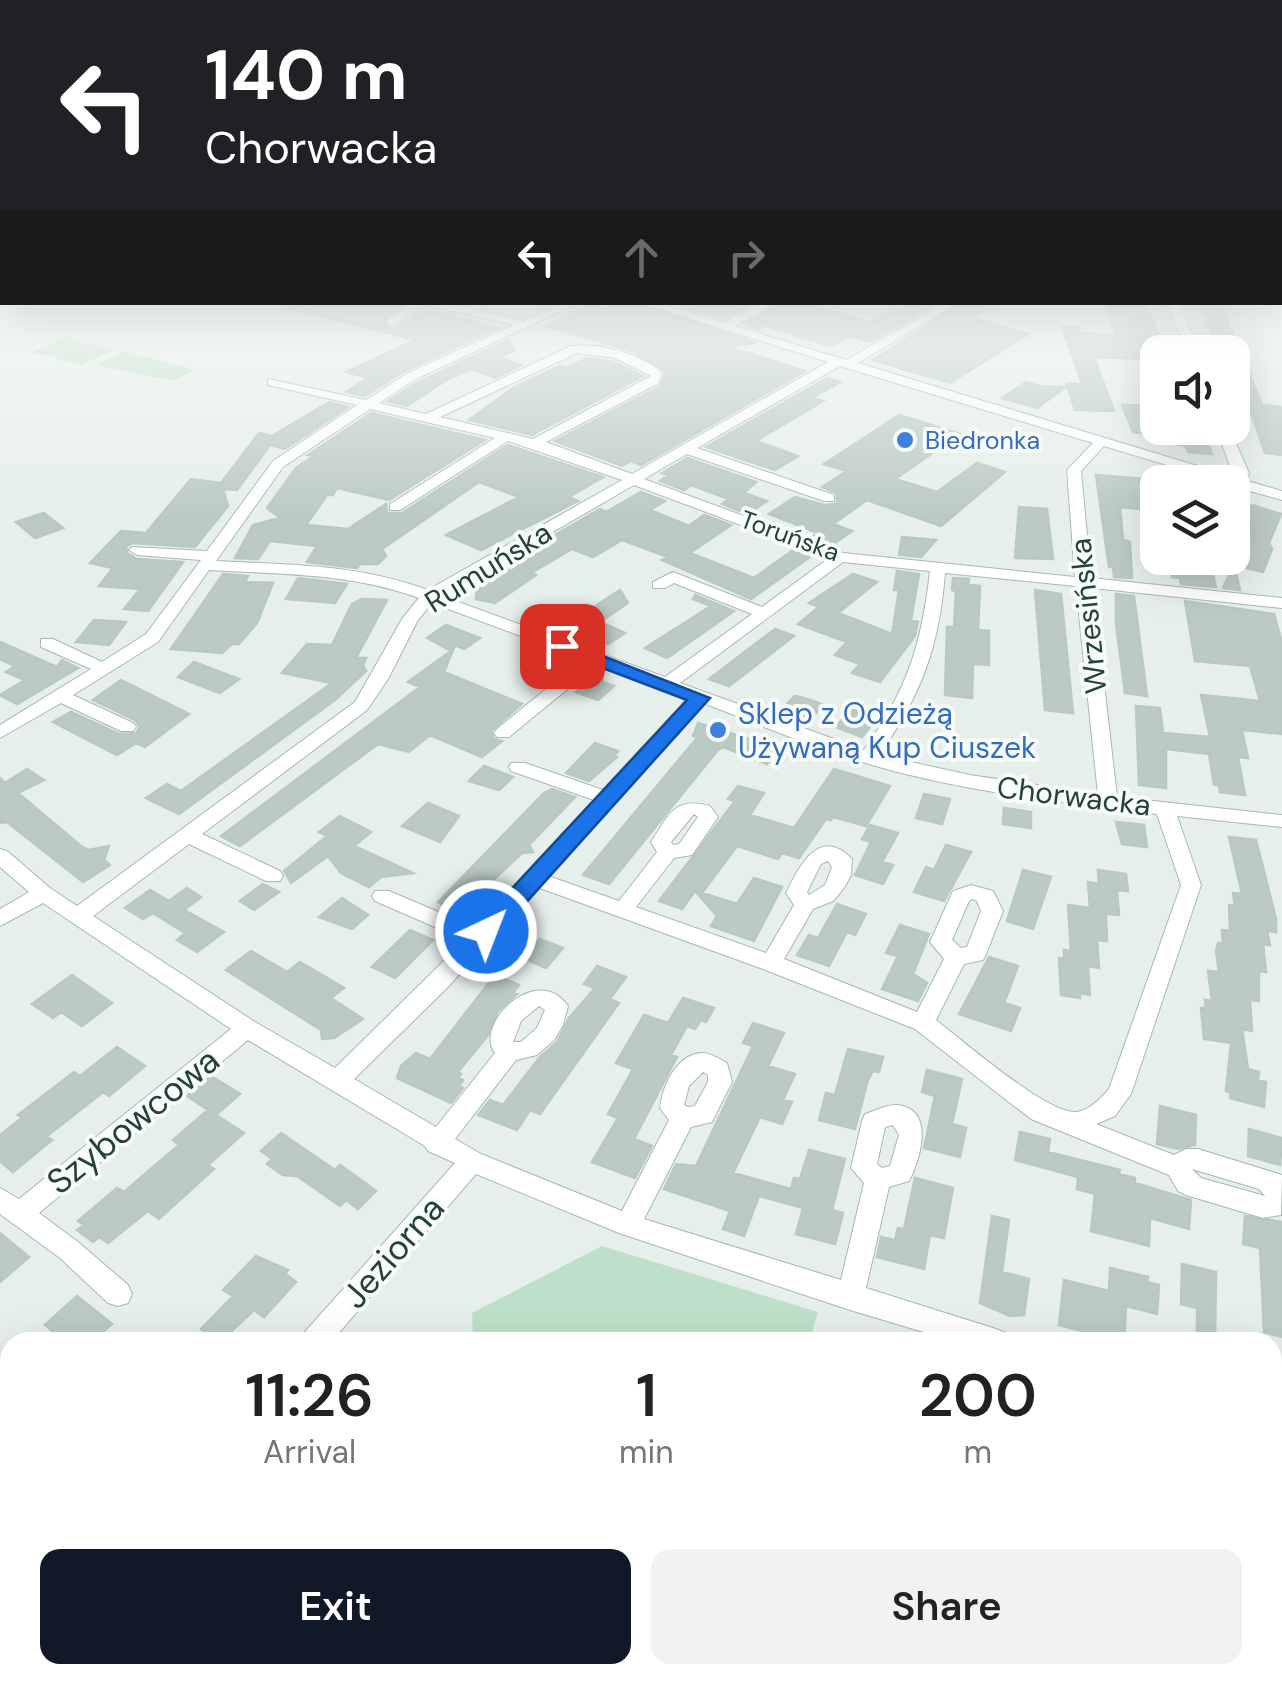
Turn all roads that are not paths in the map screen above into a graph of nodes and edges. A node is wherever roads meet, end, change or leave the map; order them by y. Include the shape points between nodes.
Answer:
1 (443, 362) edge
2 (548, 362) edge
3 (633, 362) edge
4 (837, 362) edge
5 (845, 362) edge
6 (842, 363) junction
7 (272, 382) dead end
8 (370, 404) junction
9 (429, 417) junction
10 (508, 436) junction
11 (535, 442) junction
12 (1100, 442) junction
13 (686, 449) junction
14 (1178, 465) edge
15 (634, 478) junction
16 (1250, 486) edge
17 (1282, 496) edge
18 (829, 498) dead end
19 (395, 508) dead end
20 (137, 550) dead end
21 (840, 557) junction
22 (208, 560) junction
23 (938, 568) junction
24 (1084, 584) junction
25 (659, 585) dead end
26 (430, 596) junction
27 (1282, 603) edge
28 (763, 614) junction
29 (47, 642) dead end
30 (595, 658) junction
31 (105, 669) junction
32 (667, 684) junction
33 (61, 696) junction
34 (700, 698) junction
35 (127, 727) dead end
36 (0, 732) edge
37 (503, 733) dead end
38 (868, 758) junction
39 (518, 768) dead end
40 (608, 798) junction
41 (1108, 802) junction
42 (1166, 808) junction
43 (1282, 821) edge
44 (188, 835) junction
45 (668, 852) dead end
46 (0, 856) edge
47 (273, 876) dead end
48 (535, 879) junction
49 (43, 893) junction
50 (382, 896) dead end
51 (806, 902) dead end
52 (624, 910) junction
53 (78, 916) junction
54 (0, 919) edge
55 (480, 938) junction
56 (956, 957) dead end
57 (772, 963) junction
58 (923, 1023) junction
59 (247, 1028) junction
60 (509, 1052) dead end
61 (337, 1082) junction
62 (683, 1118) dead end
63 (1062, 1121) junction
64 (437, 1144) junction
65 (472, 1161) junction
66 (1178, 1168) dead end
67 (878, 1178) dead end
68 (10, 1206) edge
69 (628, 1225) junction
70 (118, 1294) dead end
71 (850, 1298) junction
72 (323, 1332) edge
73 (963, 1332) edge

1 - 8 street
2 - 9 street
3 - 11 street via 649,367 655,380
4 - 6 street
5 - 6 street, Rumuńska
6 - 12 street
6 - 13 street, Rumuńska
7 - 8 street, Toruńska
8 - 9 street, Toruńska
8 - 22 street via 278,464
9 - 10 street, Toruńska
10 - 11 street, Toruńska
10 - 19 street
11 - 15 street, Toruńska
12 - 14 street
12 - 24 street, Wrzesińska via 1074,470
13 - 15 street, Rumuńska
13 - 18 street
15 - 21 street, Toruńska
15 - 26 street, Rumuńska
16 - 17 street
20 - 22 street, Chorwacka
21 - 23 street, Toruńska
21 - 28 street
22 - 26 street, Chorwacka via 342,572
22 - 31 street via 152,638
23 - 24 street, Toruńska
23 - 38 street via 924,662 906,703
24 - 27 street, Toruńska
24 - 41 street, Wrzesińska
25 - 28 street via 672,577
26 - 30 street, Chorwacka
26 - 44 street, Rumuńska via 361,706
28 - 32 street
29 - 31 street
30 - 32 street, Chorwacka
30 - 37 street
31 - 33 street
32 - 34 street, Chorwacka
33 - 35 street
33 - 36 street
34 - 38 street, Chorwacka
34 - 40 street
38 - 41 street, Chorwacka via 946,779
39 - 40 street
40 - 48 street
41 - 42 street, Chorwacka
42 - 43 street, Chorwacka
42 - 63 street via 1191,885 1120,1094 1106,1109 1078,1122
44 - 47 street
44 - 53 street, Rumuńska
45 - 52 street
46 - 49 street, Szybowcowa
48 - 52 street
48 - 55 street
49 - 53 street, Szybowcowa
49 - 54 street
50 - 55 street
51 - 57 street
52 - 57 street
53 - 59 street, Szybowcowa
55 - 61 street
56 - 58 street
57 - 58 street
58 - 63 street via 1040,1112
59 - 61 street, Szybowcowa
59 - 68 street, Szybowcowa
60 - 64 street
61 - 64 street, Szybowcowa
62 - 69 street
63 - 66 street
64 - 65 street, Szybowcowa
65 - 69 street, Szybowcowa
65 - 72 street, Jeziorna
67 - 71 street
68 - 70 street, Szybowcowa
69 - 71 street, Szybowcowa
71 - 73 street, Szybowcowa

